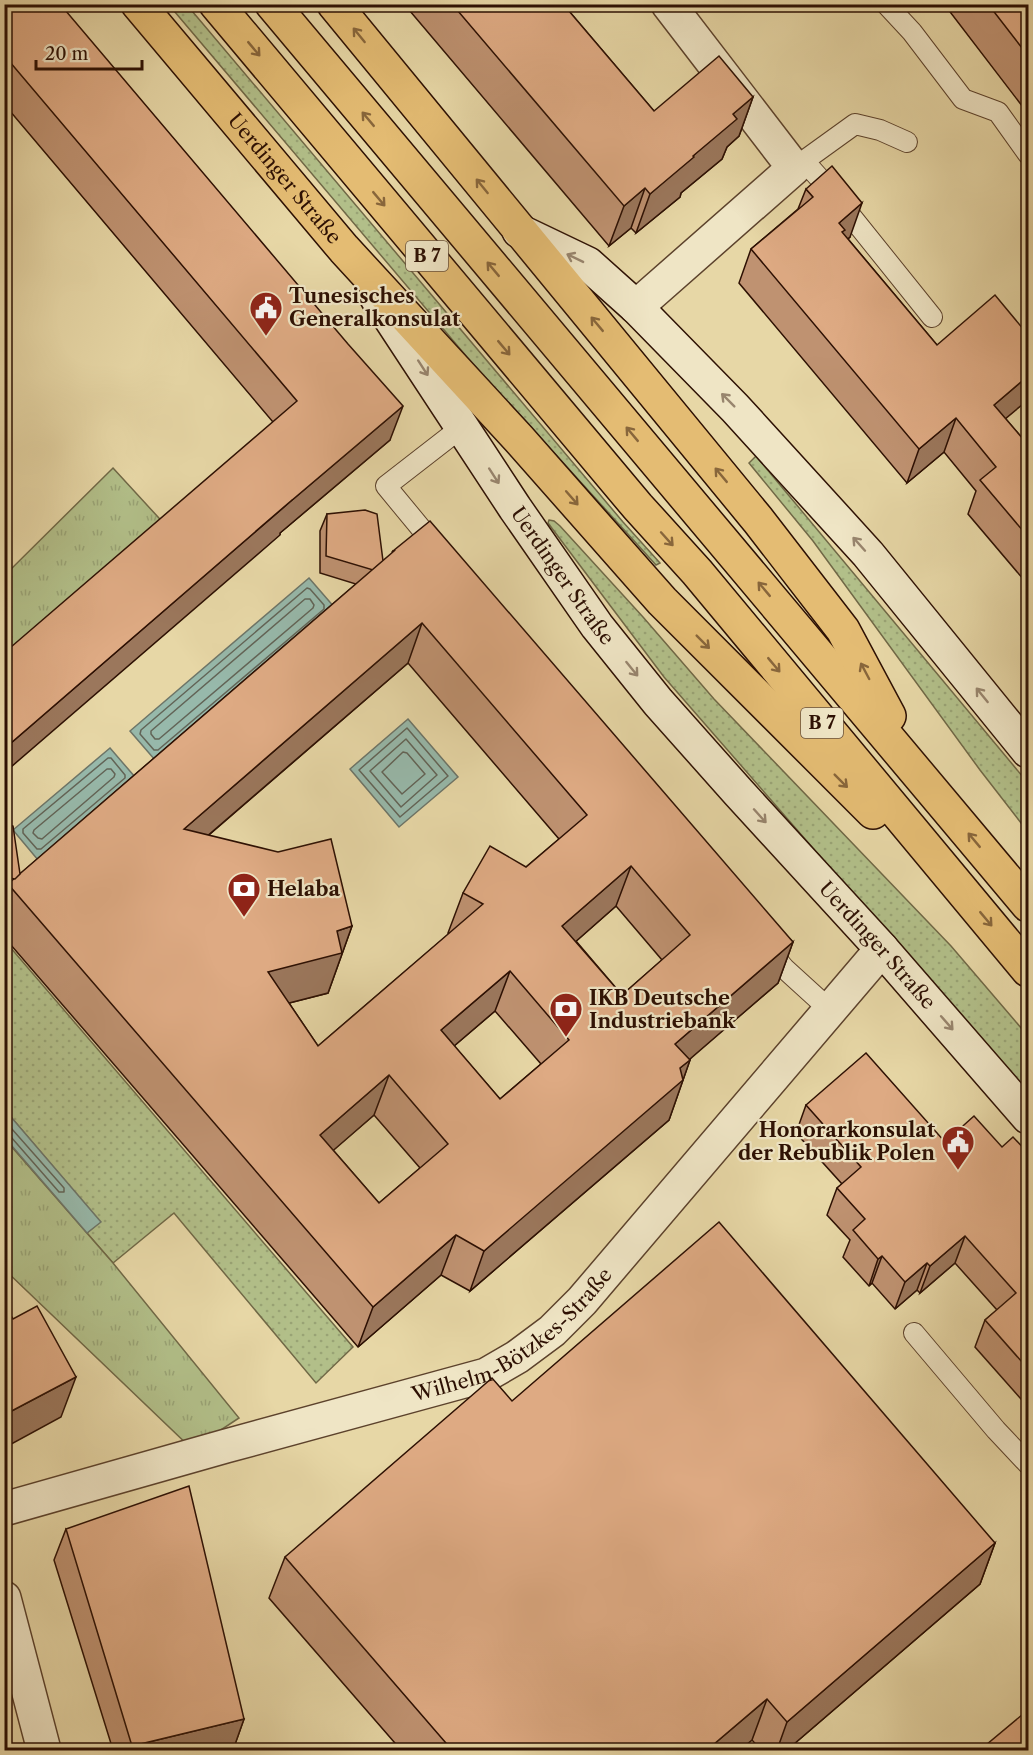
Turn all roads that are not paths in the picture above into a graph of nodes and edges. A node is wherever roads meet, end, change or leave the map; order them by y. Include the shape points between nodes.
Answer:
1 (138, 4) edge
2 (216, 4) edge
3 (272, 4) edge
4 (334, 4) edge
5 (668, 4) edge
6 (886, 4) edge
7 (907, 142) dead end
8 (1029, 154) edge
9 (799, 165) junction
10 (519, 231) junction
11 (344, 249) junction
12 (636, 307) junction
13 (932, 317) dead end
14 (462, 427) junction
15 (447, 559) edge
16 (1029, 751) edge
17 (923, 778) junction
18 (948, 874) junction
19 (1029, 905) edge
20 (755, 933) edge
21 (882, 949) junction
22 (1029, 970) edge
23 (830, 1010) junction
24 (1029, 1117) edge
25 (914, 1333) dead end
26 (1029, 1464) edge
27 (4, 1509) edge
28 (4, 1598) edge
29 (44, 1750) edge

1 - 11 main road, Uerdinger Straße
2 -> 18 main road, B 7
17 -> 3 main road, B 7
10 -> 4 main road
5 - 9 street
6 - 8 lane via 963,99 998,112
7 - 9 lane via 855,124
9 - 12 street
9 - 13 lane via 830,190
12 -> 10 street via 588,264
17 -> 10 main road via 843,630 751,511
11 -> 14 street, Uerdinger Straße
11 -> 18 main road via 662,601 865,806
16 -> 12 street via 868,554 735,408
14 - 15 lane via 387,486
14 -> 21 street, Uerdinger Straße via 597,626 658,702
19 -> 17 main road, B 7
18 -> 22 main road, B 7
20 - 23 lane via 785,969
21 - 23 street, Wilhelm-Bötzkes-Straße
21 -> 24 street, Uerdinger Straße
23 - 27 street, Wilhelm-Bötzkes-Straße via 582,1302 517,1357 486,1375
25 - 26 lane
28 - 29 street

